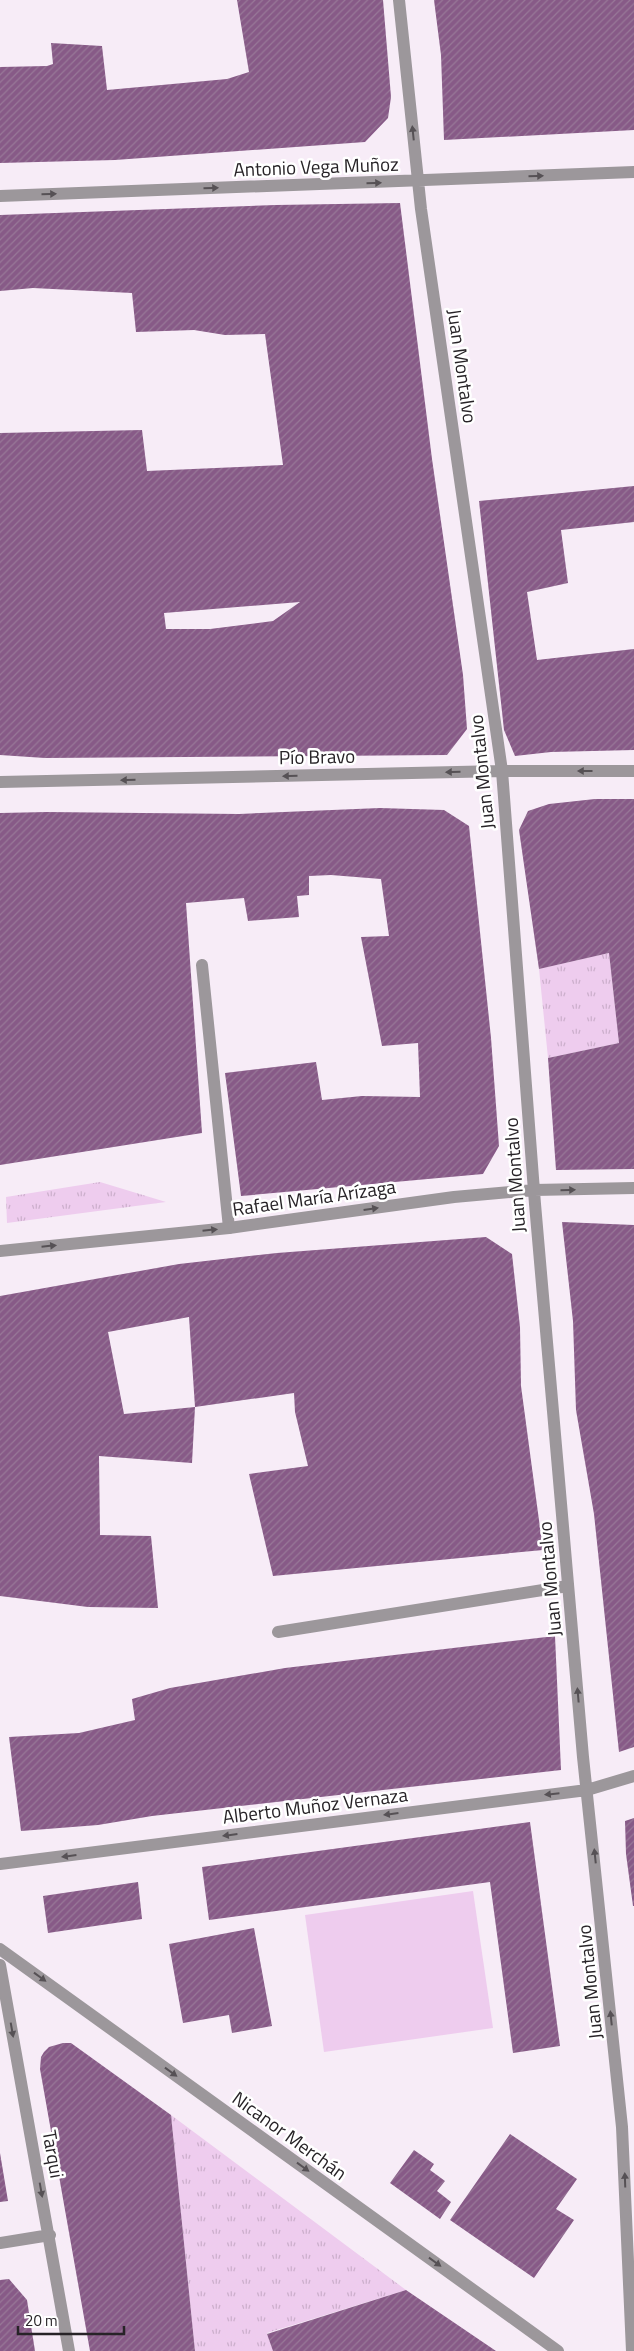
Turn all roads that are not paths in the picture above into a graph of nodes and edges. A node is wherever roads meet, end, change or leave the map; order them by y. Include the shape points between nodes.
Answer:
1 (399, 0) edge
2 (634, 172) edge
3 (418, 182) junction
4 (0, 196) edge
5 (502, 771) junction
6 (634, 771) edge
7 (0, 782) edge
8 (202, 965) dead end
9 (634, 1188) edge
10 (534, 1190) junction
11 (229, 1228) junction
12 (0, 1251) edge
13 (568, 1586) junction
14 (278, 1632) dead end
15 (634, 1776) edge
16 (587, 1790) junction
17 (0, 1864) edge
18 (0, 1949) edge
19 (0, 1965) edge
20 (628, 2125) edge
21 (50, 2236) junction
22 (0, 2243) edge
23 (69, 2351) edge
24 (558, 2351) edge
25 (632, 2351) edge

3 -> 1 street, Juan Montalvo
3 -> 2 street, Antonio Vega Muñoz
4 -> 3 street, Antonio Vega Muñoz
3 - 5 street, Juan Montalvo
6 -> 5 street, Pío Bravo
5 -> 7 street, Pío Bravo
5 - 10 street, Juan Montalvo
8 - 11 street
10 -> 9 street, Rafael María Arízaga
11 -> 10 street, Rafael María Arízaga via 454,1197
10 - 13 street, Juan Montalvo
12 -> 11 street, Rafael María Arízaga
13 - 14 street
16 -> 13 street, Juan Montalvo
15 - 16 street, Alberto Muñoz Vernaza
16 -> 17 street, Alberto Muñoz Vernaza
20 -> 16 street, Juan Montalvo
18 -> 24 street, Nicanor Merchán
19 -> 21 street, Tarqui
25 -> 20 street, Juan Montalvo
21 - 22 street
21 - 23 street, Tarqui

